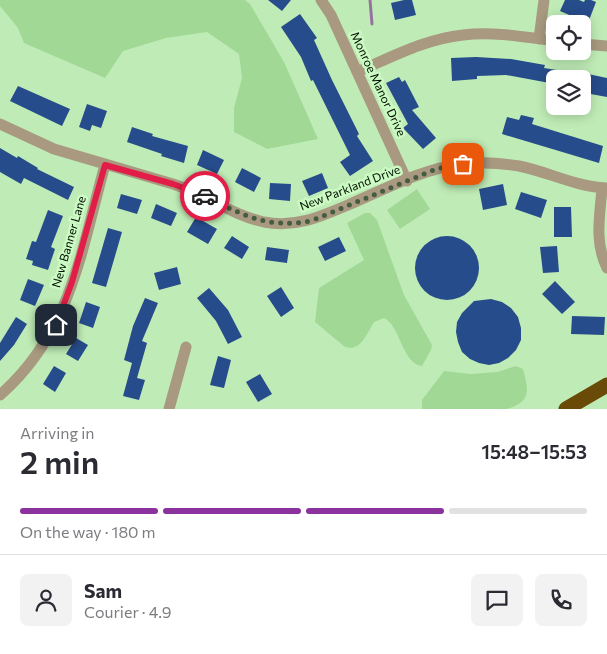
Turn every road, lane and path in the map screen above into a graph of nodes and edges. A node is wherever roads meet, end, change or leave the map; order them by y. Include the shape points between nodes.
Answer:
1 (321, 0) edge
2 (544, 0) edge
3 (539, 39) junction
4 (546, 40) edge
5 (591, 45) edge
6 (607, 46) edge
7 (357, 72) junction
8 (0, 124) edge
9 (105, 165) junction
10 (407, 181) junction
11 (605, 188) edge
12 (607, 268) edge
13 (186, 347) dead end
14 (607, 385) edge
15 (0, 395) edge
16 (169, 409) edge
17 (566, 409) edge

1 - 7 street, Monroe Manor Drive
2 - 3 street
3 - 4 street
3 - 7 street via 492,34 445,37 418,45
5 - 6 street
7 - 10 street, Monroe Manor Drive
8 - 9 street, New Parkland Drive via 54,149
9 - 10 street, New Parkland Drive via 189,189 247,217 280,224 311,221
9 - 15 street, New Banner Lane via 72,282 56,325 25,372
10 - 11 street, New Parkland Drive via 450,166 491,163 519,166 587,187
11 - 12 street via 598,242
13 - 16 street
14 - 17 highway

